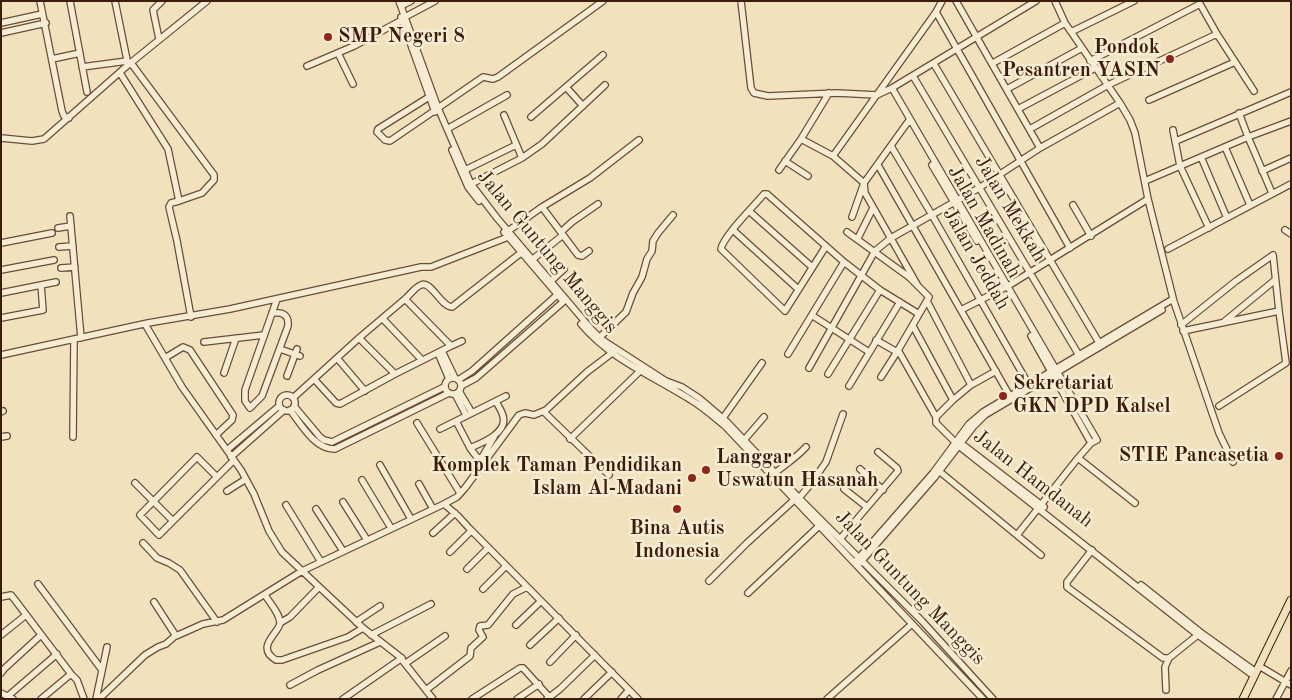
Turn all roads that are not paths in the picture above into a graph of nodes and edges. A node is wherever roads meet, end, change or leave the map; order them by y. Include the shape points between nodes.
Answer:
1 (40, 1) edge
2 (70, 1) edge
3 (115, 1) edge
4 (162, 1) edge
5 (207, 1) edge
6 (411, 1) edge
7 (435, 1) edge
8 (603, 1) edge
9 (741, 1) edge
10 (942, 1) edge
11 (956, 1) edge
12 (1036, 1) edge
13 (1055, 1) edge
14 (1131, 2) edge
15 (1200, 2) edge
16 (398, 3) edge
17 (936, 12) junction
18 (42, 14) junction
19 (403, 19) junction
20 (1, 23) edge
21 (46, 23) junction
22 (1065, 23) junction
23 (1071, 32) junction
24 (1, 33) edge
25 (1217, 34) junction
26 (977, 36) junction
27 (159, 39) junction
28 (1082, 48) junction
29 (957, 49) junction
30 (80, 53) junction
31 (338, 53) junction
32 (603, 54) dead end
33 (52, 59) junction
34 (1090, 61) junction
35 (1235, 62) junction
36 (129, 63) junction
37 (993, 63) junction
38 (934, 64) junction
39 (307, 66) dead end
40 (82, 67) junction
41 (1095, 68) junction
42 (120, 73) junction
43 (913, 76) junction
44 (352, 84) dead end
45 (605, 85) dead end
46 (1108, 86) junction
47 (566, 87) junction
48 (891, 89) junction
49 (1007, 90) junction
50 (1254, 91) dead end
51 (87, 92) dead end
52 (1291, 92) edge
53 (829, 93) junction
54 (507, 95) dead end
55 (877, 95) junction
56 (429, 97) junction
57 (1149, 100) dead end
58 (1120, 103) junction
59 (582, 106) junction
60 (436, 109) junction
61 (1018, 109) junction
62 (1239, 113) junction
63 (504, 115) dead end
64 (531, 117) dead end
65 (69, 118) junction
66 (908, 121) junction
67 (1291, 121) edge
68 (447, 129) junction
69 (1030, 129) junction
70 (1173, 130) dead end
71 (1248, 137) junction
72 (1, 138) edge
73 (800, 139) junction
74 (639, 140) dead end
75 (1176, 141) junction
76 (516, 145) junction
77 (890, 146) junction
78 (1225, 147) junction
79 (1040, 148) junction
80 (833, 156) junction
81 (1201, 157) junction
82 (522, 158) junction
83 (1291, 158) edge
84 (784, 161) junction
85 (1020, 162) junction
86 (878, 165) junction
87 (1180, 166) junction
88 (465, 170) junction
89 (778, 170) dead end
90 (1262, 171) junction
91 (999, 175) junction
92 (808, 176) dead end
93 (1145, 181) junction
94 (864, 183) junction
95 (471, 184) junction
96 (1291, 184) edge
97 (979, 188) junction
98 (1272, 193) junction
99 (1148, 199) junction
100 (179, 201) junction
101 (956, 201) junction
102 (598, 204) dead end
103 (1073, 205) dead end
104 (1250, 205) junction
105 (542, 207) junction
106 (873, 208) junction
107 (749, 211) junction
108 (673, 215) dead end
109 (932, 215) junction
110 (70, 216) dead end
111 (852, 216) dead end
112 (1227, 218) junction
113 (71, 226) junction
114 (912, 227) junction
115 (58, 228) dead end
116 (1209, 228) junction
117 (733, 230) junction
118 (847, 232) dead end
119 (52, 233) dead end
120 (562, 233) junction
121 (508, 234) junction
122 (1091, 236) junction
123 (858, 238) junction
124 (891, 238) junction
125 (1, 243) edge
126 (73, 246) junction
127 (826, 246) junction
128 (59, 247) dead end
129 (1070, 248) junction
130 (1168, 249) dead end
131 (590, 251) dead end
132 (875, 251) junction
133 (522, 252) junction
134 (533, 259) junction
135 (1050, 259) junction
136 (54, 260) dead end
137 (844, 262) junction
138 (75, 267) junction
139 (812, 267) junction
140 (60, 268) dead end
141 (564, 269) dead end
142 (1, 270) edge
143 (1029, 273) junction
144 (861, 276) junction
145 (1275, 280) junction
146 (551, 281) junction
147 (56, 282) dead end
148 (41, 285) junction
149 (918, 286) junction
150 (1006, 287) junction
151 (798, 289) junction
152 (880, 290) junction
153 (1, 293) edge
154 (558, 295) junction
155 (276, 299) junction
156 (405, 299) junction
157 (981, 300) junction
158 (927, 301) junction
159 (1174, 301) junction
160 (563, 302) junction
161 (900, 302) junction
162 (961, 310) junction
163 (1279, 311) junction
164 (272, 312) junction
165 (919, 314) junction
166 (190, 316) junction
167 (813, 316) junction
168 (1, 318) edge
169 (383, 319) junction
170 (1223, 323) junction
171 (145, 324) junction
172 (1181, 325) junction
173 (913, 326) junction
174 (831, 328) junction
175 (1183, 332) junction
176 (264, 335) junction
177 (81, 338) junction
178 (236, 338) junction
179 (359, 338) junction
180 (599, 338) junction
181 (74, 339) junction
182 (850, 339) junction
183 (876, 340) junction
184 (204, 342) dead end
185 (462, 342) dead end
186 (1100, 345) junction
187 (451, 346) junction
188 (280, 349) junction
189 (898, 351) junction
190 (440, 352) junction
191 (869, 352) junction
192 (612, 353) junction
193 (788, 354) dead end
194 (1, 355) edge
195 (1080, 357) junction
196 (165, 358) junction
197 (337, 358) junction
198 (422, 360) junction
199 (762, 363) dead end
200 (809, 368) dead end
201 (640, 371) junction
202 (996, 371) junction
203 (1054, 372) junction
204 (224, 373) dead end
205 (395, 374) junction
206 (828, 374) dead end
207 (287, 376) dead end
208 (880, 377) dead end
209 (314, 378) junction
210 (971, 385) junction
211 (455, 386) junction
212 (849, 386) dead end
213 (1030, 386) junction
214 (444, 387) junction
215 (365, 392) junction
216 (506, 396) dead end
217 (1011, 397) junction
218 (292, 398) junction
219 (953, 400) junction
220 (496, 401) junction
221 (1220, 406) dead end
222 (287, 408) junction
223 (544, 412) junction
224 (469, 414) junction
225 (842, 414) dead end
226 (764, 417) dead end
227 (936, 417) junction
228 (723, 418) junction
229 (456, 421) junction
230 (417, 423) dead end
231 (257, 425) junction
232 (309, 429) junction
233 (440, 429) dead end
234 (262, 430) junction
235 (216, 436) junction
236 (495, 436) junction
237 (73, 437) dead end
238 (570, 439) junction
239 (745, 439) junction
240 (957, 442) junction
241 (806, 447) dead end
242 (470, 448) junction
243 (227, 450) junction
244 (878, 452) dead end
245 (232, 458) junction
246 (1078, 458) junction
247 (1233, 462) dead end
248 (380, 465) dead end
249 (860, 469) dead end
250 (939, 471) junction
251 (775, 472) junction
252 (609, 475) dead end
253 (217, 477) junction
254 (246, 479) junction
255 (362, 480) dead end
256 (135, 483) dead end
257 (419, 484) dead end
258 (844, 489) dead end
259 (227, 490) dead end
260 (883, 490) junction
261 (460, 493) junction
262 (796, 499) junction
263 (153, 501) junction
264 (344, 502) dead end
265 (1135, 503) dead end
266 (444, 504) junction
267 (286, 505) dead end
268 (1039, 506) junction
269 (866, 507) junction
270 (316, 508) dead end
271 (433, 509) junction
272 (455, 513) junction
273 (411, 519) junction
274 (173, 521) junction
275 (819, 526) junction
276 (391, 528) junction
277 (471, 531) junction
278 (433, 533) dead end
279 (1017, 535) junction
280 (840, 539) junction
281 (367, 540) junction
282 (143, 543) dead end
283 (488, 548) junction
284 (1092, 550) junction
285 (343, 551) junction
286 (450, 552) dead end
287 (1041, 555) dead end
288 (322, 562) junction
289 (858, 562) junction
290 (506, 566) junction
291 (467, 569) dead end
292 (302, 571) junction
293 (709, 580) dead end
294 (38, 584) dead end
295 (319, 587) junction
296 (527, 587) junction
297 (483, 589) dead end
298 (748, 593) dead end
299 (265, 595) junction
300 (1, 597) edge
301 (1291, 600) edge
302 (541, 601) junction
303 (154, 602) dead end
304 (431, 604) dead end
305 (380, 606) dead end
306 (26, 615) junction
307 (559, 618) junction
308 (217, 622) junction
309 (356, 622) junction
310 (280, 623) junction
311 (912, 624) junction
312 (516, 625) dead end
313 (363, 628) junction
314 (1, 634) edge
315 (1199, 634) junction
316 (42, 635) junction
317 (371, 635) junction
318 (576, 635) junction
319 (175, 636) junction
320 (445, 636) dead end
321 (380, 642) junction
322 (530, 645) dead end
323 (107, 647) dead end
324 (57, 654) junction
325 (595, 655) junction
326 (953, 657) junction
327 (1169, 658) junction
328 (404, 661) junction
329 (550, 662) dead end
330 (948, 662) junction
331 (102, 670) junction
332 (1256, 671) junction
333 (1291, 671) edge
334 (612, 672) junction
335 (1, 673) edge
336 (70, 674) junction
337 (1288, 683) edge
338 (539, 684) junction
339 (290, 685) dead end
340 (426, 690) junction
341 (629, 690) junction
342 (1166, 690) dead end
343 (1, 693) edge
344 (10, 697) edge
345 (82, 698) edge
346 (549, 698) edge
347 (42, 699) edge
348 (98, 699) edge
349 (343, 699) edge
350 (433, 699) edge
351 (472, 699) edge
352 (517, 699) edge
353 (584, 699) edge
354 (621, 699) edge
355 (638, 699) edge
356 (826, 699) edge
357 (983, 699) edge
358 (993, 699) edge
359 (1243, 699) edge
360 (1276, 699) edge

1 - 18 street
2 - 30 street
3 - 36 street
4 - 27 street via 153,10
5 - 27 street
6 - 16 street
7 - 19 street
8 - 60 street via 498,77 483,77
9 - 53 street via 754,93 768,96
10 - 17 street
11 - 26 street
12 - 26 street
13 - 22 street
14 - 23 street
15 - 25 street
15 - 34 street
16 - 19 street, Jalan Guntung Manggis
17 - 29 street
17 - 55 street
18 - 20 street
18 - 21 street
19 - 31 street
19 - 56 street, Jalan Guntung Manggis
19 - 60 street, Jalan Guntung Manggis
21 - 24 street
21 - 33 street
22 - 23 street
22 - 37 street
23 - 28 street
25 - 35 street
25 - 46 street
26 - 29 street
26 - 37 street
27 - 36 street
28 - 34 street
28 - 49 street
29 - 38 street
29 - 85 street
30 - 33 street
30 - 40 street
31 - 39 street
31 - 44 street
32 - 47 street
33 - 65 street via 62,112
34 - 41 street
35 - 50 street
35 - 57 street
36 - 40 street
36 - 42 street
36 - 100 street via 214,176 202,193
37 - 49 street
38 - 43 street
38 - 91 street
40 - 51 street
41 - 46 street
41 - 61 street
42 - 65 street
42 - 100 street via 168,149
43 - 48 street
43 - 97 street, Jalan Mekkah
45 - 59 street
46 - 58 street
46 - 69 street
47 - 59 street
47 - 64 street
48 - 55 street
48 - 66 street, Jalan Madinah
49 - 61 street
52 - 62 street
53 - 55 street
53 - 73 street
54 - 68 street
55 - 80 street
56 - 60 street, Jalan Guntung Manggis
56 - 60 street via 378,132 385,140 390,140
58 - 79 street
58 - 93 street via 1135,133
59 - 82 street via 542,144
60 - 68 street, Jalan Guntung Manggis
60 - 121 street, Jalan Guntung Manggis via 468,187
61 - 69 street
62 - 71 street
62 - 75 street
63 - 76 street
65 - 72 street via 42,140
66 - 77 street
66 - 101 street, Jalan Madinah
67 - 71 street
68 - 88 street, Jalan Guntung Manggis
69 - 79 street
70 - 75 street
71 - 78 street
71 - 90 street
73 - 80 street
73 - 84 street
74 - 105 street via 590,178
75 - 87 street
76 - 82 street
76 - 88 street
77 - 86 street
77 - 109 street, Jalan Jeddah
78 - 81 street
78 - 104 street
79 - 85 street
80 - 94 street
81 - 87 street
81 - 112 street
82 - 95 street
83 - 90 street
84 - 89 street
84 - 92 street
85 - 91 street
85 - 129 street
86 - 94 street
86 - 114 street
87 - 93 street
87 - 116 street
88 - 95 street, Jalan Guntung Manggis
90 - 98 street
91 - 97 street
91 - 135 street
93 - 99 street
94 - 106 street
94 - 111 street
95 - 121 street, Jalan Guntung Manggis
96 - 98 street
97 - 101 street
97 - 143 street, Jalan Mekkah
98 - 104 street
99 - 122 street
99 - 159 street
100 - 166 street via 169,207
101 - 109 street
101 - 150 street, Jalan Madinah
102 - 120 street
103 - 122 street
104 - 112 street
105 - 120 street
105 - 121 street
106 - 123 street
106 - 124 street
107 - 117 street
107 - 127 street via 767,194
107 - 139 street
108 - 180 street via 658,233 626,312
109 - 114 street
109 - 157 street, Jalan Jeddah
110 - 113 street
112 - 116 street
113 - 115 street
113 - 126 street
114 - 124 street
114 - 162 street
116 - 130 street
117 - 151 street
117 - 151 street via 722,244 723,252 785,311
118 - 123 street
119 - 125 street
120 - 131 street via 580,256
120 - 134 street
121 - 133 street, Jalan Guntung Manggis
121 - 134 street, Jalan Guntung Manggis
121 - 155 street via 439,265
122 - 129 street
123 - 132 street
124 - 132 street
124 - 149 street
126 - 128 street
126 - 138 street
127 - 137 street
127 - 139 street
129 - 135 street
132 - 144 street
132 - 149 street
133 - 154 street, Jalan Guntung Manggis
133 - 156 street via 452,307 446,306 424,284
134 - 146 street, Jalan Guntung Manggis
135 - 143 street
135 - 186 street
136 - 142 street
137 - 144 street
137 - 167 street
138 - 140 street
138 - 177 street
139 - 151 street
141 - 146 street
143 - 150 street
143 - 195 street, Jalan Mekkah
144 - 152 street
144 - 174 street
145 - 163 street
145 - 170 street
145 - 172 street via 1273,256
146 - 180 street, Jalan Guntung Manggis
147 - 148 street
148 - 153 street
148 - 168 street via 43,310
149 - 158 street via 928,296
150 - 157 street
150 - 203 street, Jalan Madinah
152 - 161 street
152 - 182 street
154 - 160 street, Jalan Guntung Manggis
154 - 211 street
155 - 164 street
155 - 166 street
156 - 169 street
156 - 187 street
157 - 162 street
157 - 213 street, Jalan Jeddah
158 - 165 street
158 - 210 street
159 - 172 street
159 - 186 street
160 - 192 street, Jalan Guntung Manggis via 590,335
160 - 211 street via 476,378
161 - 165 street
161 - 183 street
162 - 202 street
163 - 170 street
163 - 221 street via 1286,363
164 - 176 street
164 - 188 street via 283,312 288,323
165 - 173 street
166 - 171 street
167 - 174 street
167 - 193 street
169 - 179 street
169 - 198 street
170 - 175 street
171 - 177 street
171 - 196 street
172 - 175 street
173 - 189 street
173 - 219 street
174 - 182 street
174 - 200 street
175 - 247 street via 1219,433
176 - 178 street
176 - 188 street via 245,390 244,396 250,408 262,396
177 - 181 street
178 - 184 street
178 - 204 street
179 - 197 street
179 - 205 street
180 - 228 street, Jalan Guntung Manggis via 692,394
181 - 194 street
181 - 237 street
182 - 191 street
182 - 206 street
183 - 189 street
183 - 191 street
185 - 187 street
186 - 195 street
187 - 190 street
188 - 207 street via 297,353
189 - 208 street
189 - 227 street, Jalan Hamdanah
190 - 198 street
190 - 211 street
191 - 212 street
192 - 201 street, Jalan Guntung Manggis
192 - 223 street
195 - 203 street
196 - 235 street
196 - 235 street via 183,347 190,350 232,415 232,420
197 - 209 street
197 - 215 street
198 - 205 street
199 - 228 street
201 - 238 street
201 - 262 street, Jalan Guntung Manggis via 693,401 725,426
202 - 210 street
202 - 217 street
203 - 213 street
203 - 246 street, Jalan Madinah via 1094,442
205 - 215 street
209 - 215 street via 338,404
209 - 218 street
210 - 219 street
211 - 214 street
211 - 214 street via 445,383
211 - 224 street
211 - 232 street via 335,449 321,446
213 - 217 street
214 - 232 street via 335,442 324,440
216 - 220 street
217 - 240 street via 982,412
218 - 222 street
218 - 222 street via 288,395 279,400
219 - 227 street
220 - 224 street
220 - 236 street via 504,417
222 - 231 street
222 - 232 street
222 - 234 street
223 - 238 street
223 - 261 street via 518,415
224 - 229 street
225 - 262 street via 826,462
226 - 239 street
227 - 240 street, Jalan Hamdanah via 936,423
228 - 239 street, Jalan Guntung Manggis
229 - 233 street
229 - 242 street
230 - 261 street
231 - 234 street
231 - 243 street
234 - 245 street
235 - 243 street
236 - 242 street
236 - 242 street via 481,459
238 - 252 street
239 - 251 street, Jalan Guntung Manggis
240 - 250 street
240 - 268 street, Jalan Hamdanah
240 - 289 street
241 - 251 street
243 - 245 street
244 - 260 street via 898,469
245 - 253 street
245 - 254 street
246 - 265 street
246 - 268 street
248 - 273 street
249 - 260 street
250 - 279 street
250 - 289 street
251 - 262 street, Jalan Guntung Manggis
253 - 263 street via 197,457
253 - 274 street
254 - 259 street
254 - 292 street via 275,542
255 - 276 street
256 - 263 street
257 - 271 street
258 - 269 street
260 - 269 street
261 - 266 street
262 - 275 street, Jalan Guntung Manggis
262 - 280 street, Jalan Guntung Manggis
262 - 293 street
263 - 274 street
263 - 274 street via 140,515 159,535
264 - 281 street
266 - 271 street
266 - 272 street
267 - 288 street
268 - 279 street
268 - 284 street, Jalan Hamdanah
268 - 315 street, Jalan Hamdanah
269 - 280 street
270 - 285 street
271 - 273 street
272 - 277 street
272 - 278 street
273 - 276 street
275 - 289 street, Jalan Guntung Manggis
275 - 298 street
276 - 281 street
277 - 283 street
277 - 286 street
279 - 287 street
280 - 289 street, Jalan Guntung Manggis
281 - 285 street
282 - 308 street via 158,558 180,570
283 - 290 street
283 - 291 street
284 - 315 street, Jalan Hamdanah
284 - 327 street via 1067,582 1067,587 1163,658
285 - 288 street
288 - 292 street
289 - 311 street, Jalan Guntung Manggis
289 - 326 street, Jalan Guntung Manggis via 922,621
290 - 296 street
290 - 297 street
292 - 295 street
292 - 299 street
294 - 331 street
295 - 309 street
295 - 310 street
296 - 302 street
296 - 340 street via 513,594 488,625 480,626 483,636 471,648 470,656
299 - 308 street
299 - 310 street
300 - 306 street via 11,595
301 - 332 main road
302 - 307 street
302 - 312 street
303 - 319 street
304 - 317 street
305 - 309 street
306 - 314 street
306 - 316 street
307 - 318 street
307 - 322 street
308 - 319 street via 203,624
309 - 313 street
310 - 313 street via 268,646 276,660 348,637
311 - 330 street, Jalan Guntung Manggis
311 - 356 street
313 - 317 street
315 - 327 street
315 - 332 street, Jalan Hamdanah
316 - 324 street
316 - 335 street
317 - 321 street
318 - 325 street
318 - 329 street
319 - 348 street via 145,655
320 - 328 street
321 - 328 street
321 - 339 street
323 - 331 street
324 - 336 street
324 - 344 street
325 - 334 street
325 - 346 street
326 - 330 street
326 - 358 street, Jalan Guntung Manggis
327 - 342 street via 1165,667
328 - 340 street
328 - 349 street
330 - 357 street, Jalan Guntung Manggis
331 - 348 street
332 - 337 street, Jalan Hamdanah
332 - 359 main road
333 - 337 street
334 - 341 street
334 - 353 street
336 - 345 street via 77,680
336 - 347 street
337 - 360 street
338 - 346 street
338 - 351 street via 525,668 520,668
338 - 352 street
340 - 350 street
341 - 354 street
341 - 355 street
343 - 344 street

